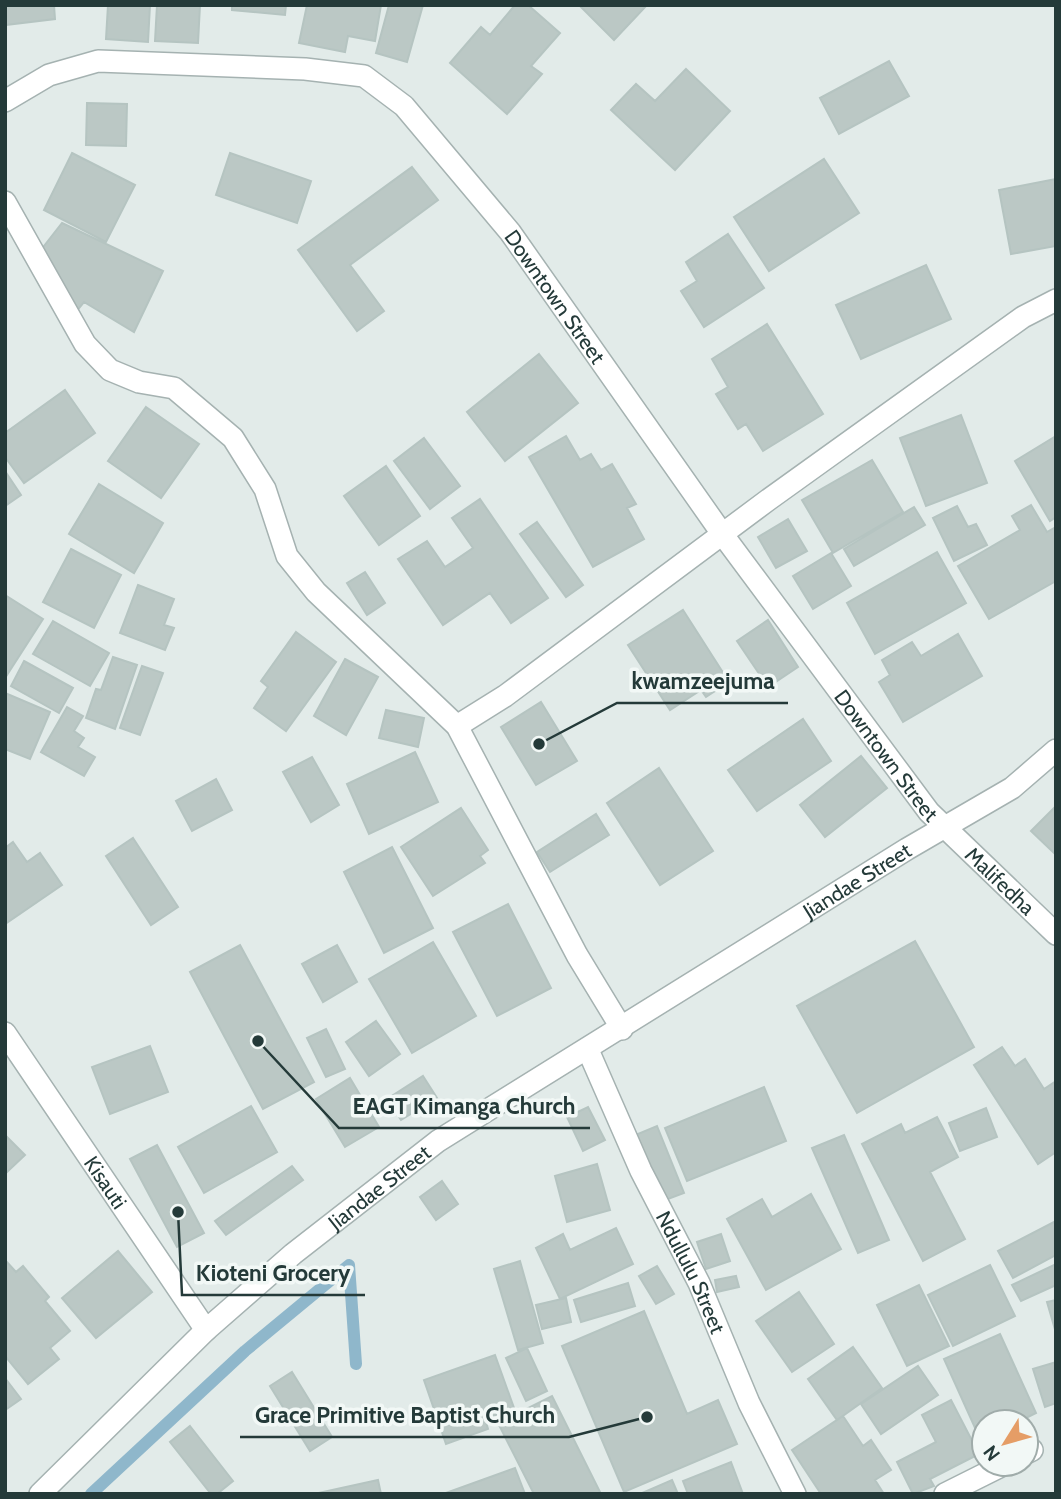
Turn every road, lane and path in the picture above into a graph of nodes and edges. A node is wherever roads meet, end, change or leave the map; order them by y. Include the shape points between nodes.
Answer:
1 (5, 101) edge
2 (5, 202) edge
3 (1056, 300) edge
4 (723, 535) junction
5 (457, 726) junction
6 (1056, 750) edge
7 (944, 828) junction
8 (1056, 934) edge
9 (622, 1028) junction
10 (5, 1033) edge
11 (588, 1050) junction
12 (206, 1330) junction
13 (977, 1478) edge
14 (40, 1494) edge
15 (795, 1494) edge
16 (945, 1494) edge

1 - 4 street, Downtown Street via 49,75 99,61 305,69 364,76 404,106 509,232
2 - 5 street via 85,344 110,370 139,382 174,388 233,438 265,489 287,556 316,592
3 - 4 street via 1023,317
4 - 5 street via 505,696
4 - 7 street, Downtown Street
5 - 9 street via 577,955
6 - 7 street, Jiandae Street via 1012,788
7 - 8 street, Malifedha
7 - 9 street, Jiandae Street
9 - 11 street, Jiandae Street
10 - 12 street, Kisauti
11 - 12 street, Jiandae Street via 438,1141 293,1254
11 - 15 street, Ndullulu Street
12 - 14 street, Jiandae Street
13 - 16 street

